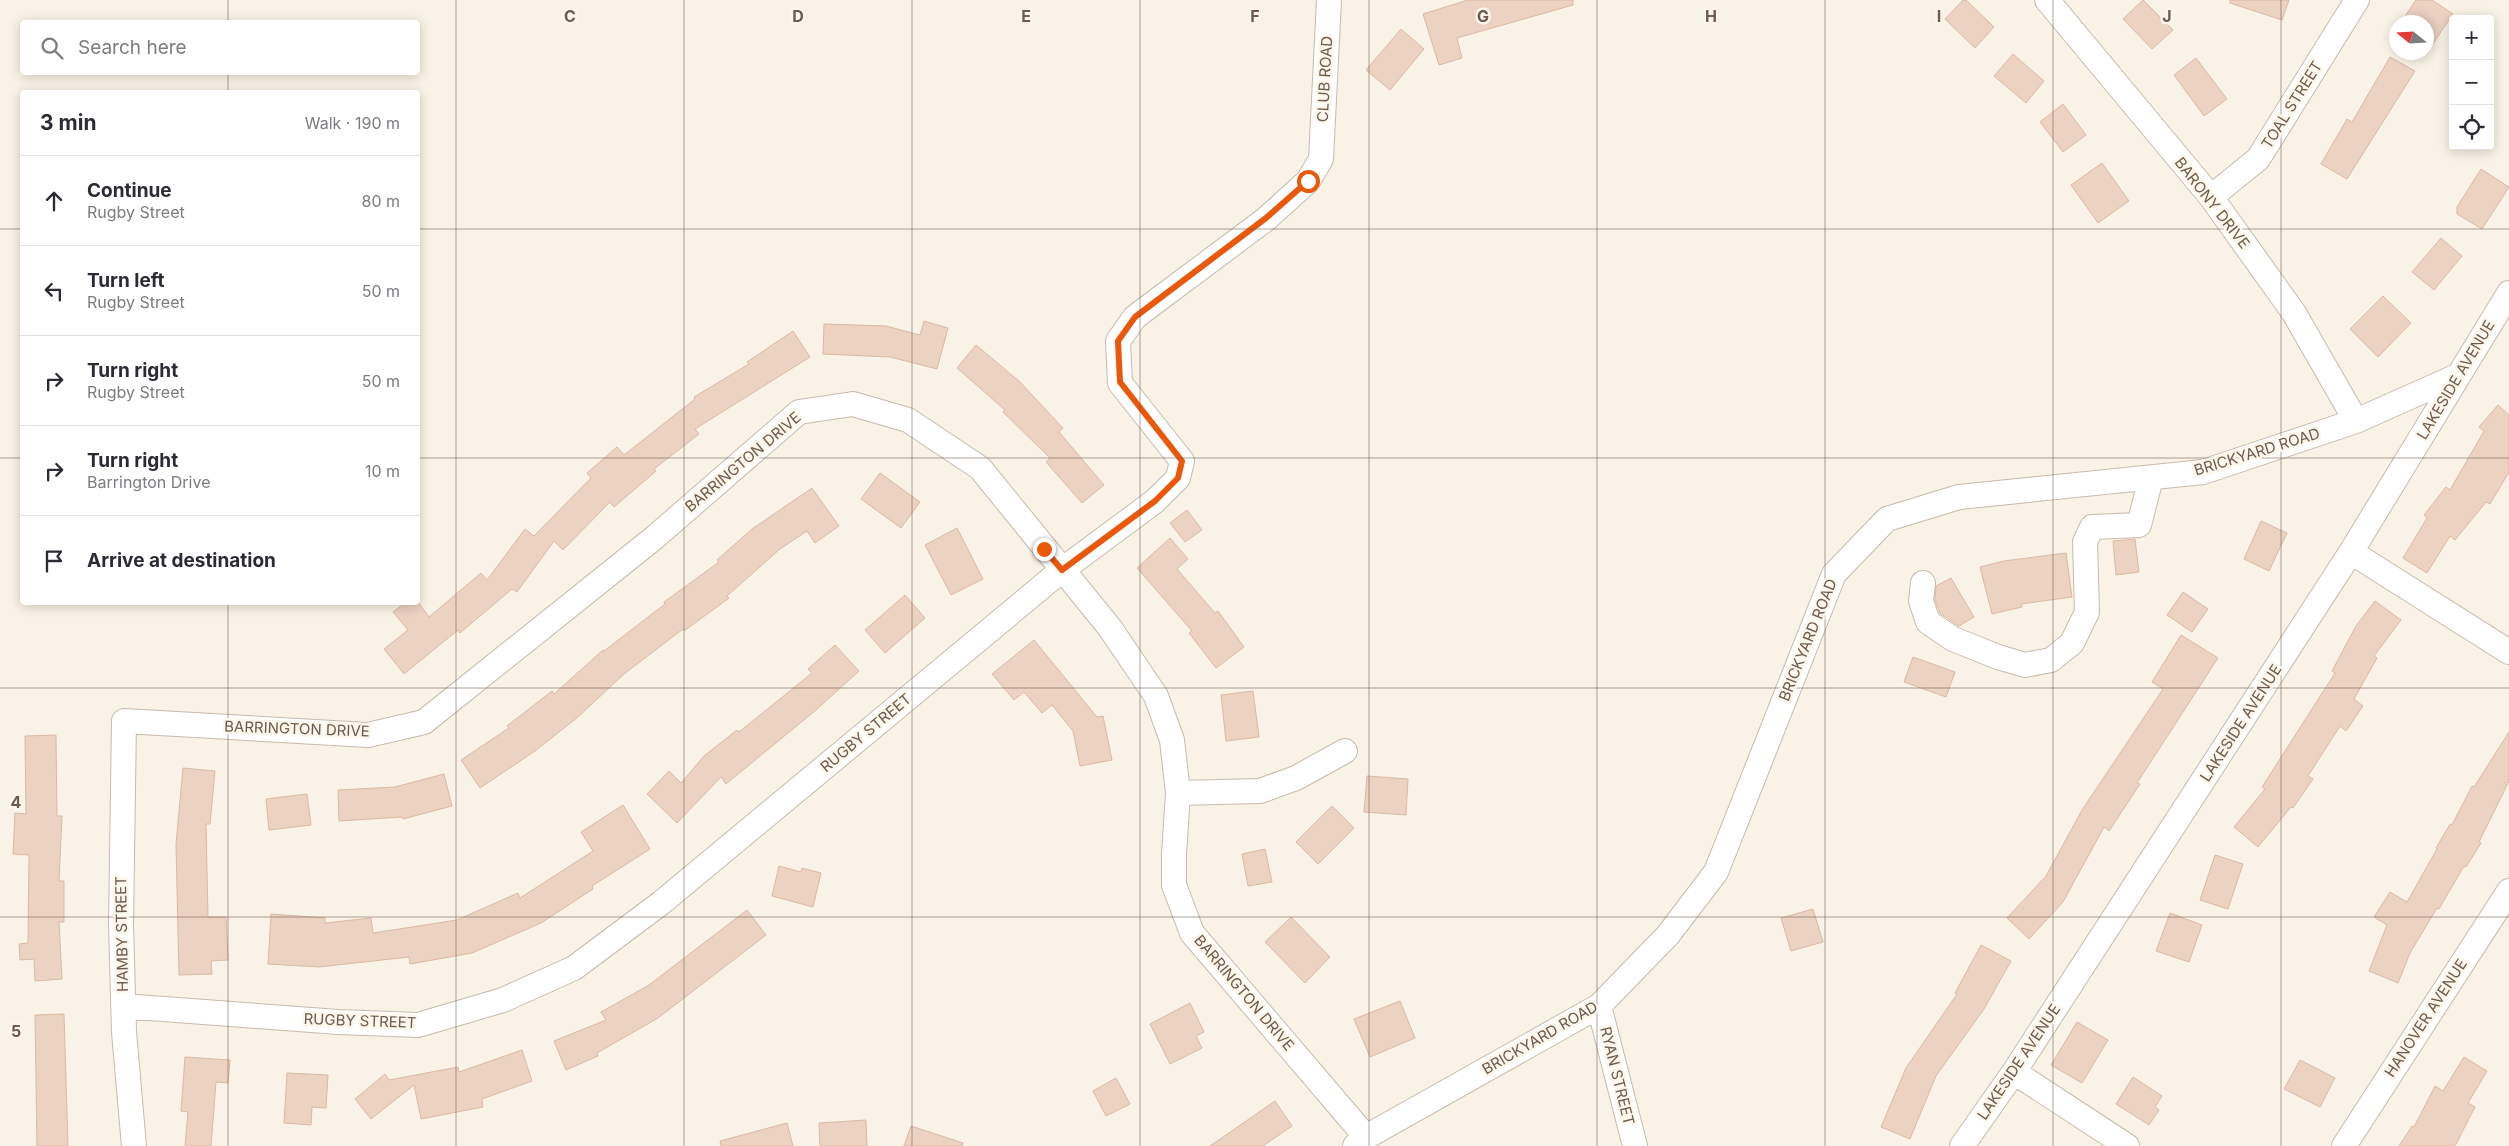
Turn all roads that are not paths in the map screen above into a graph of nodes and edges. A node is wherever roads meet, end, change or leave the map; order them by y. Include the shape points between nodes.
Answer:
1 (1329, 0) edge
2 (2047, 0) edge
3 (2357, 0) edge
4 (1321, 159) joint
5 (2211, 197) junction
6 (2509, 293) edge
7 (2457, 376) junction
8 (2356, 421) junction
9 (2151, 478) junction
10 (2351, 552) junction
11 (1062, 570) junction
12 (1923, 583) dead end
13 (2509, 652) edge
14 (124, 721) joint
15 (1345, 752) dead end
16 (1178, 793) junction
17 (2509, 891) edge
18 (123, 1006) junction
19 (1599, 1006) junction
20 (2014, 1072) junction
21 (1360, 1141) edge
22 (134, 1146) edge
23 (1635, 1146) edge
24 (1962, 1146) edge
25 (2127, 1146) edge
26 (2344, 1146) edge

1 - 4 street, CLUB ROAD
2 - 5 street, BARONY DRIVE
3 - 5 street, TOAL STREET via 2258,159
4 - 11 street, RUGBY STREET via 1308,181 1266,218 1135,317 1118,341 1120,382 1182,461 1178,478 1155,501
5 - 8 street, BARONY DRIVE via 2294,313
6 - 7 street, LAKESIDE AVENUE
7 - 8 street, BRICKYARD ROAD
7 - 10 street, LAKESIDE AVENUE
8 - 9 street, BRICKYARD ROAD via 2203,472
9 - 12 street via 2139,525 2092,527 2085,542 2088,612 2072,643 2051,660 2024,665 1953,639 1928,622 1921,601
9 - 19 street, BRICKYARD ROAD via 1959,497 1887,520 1834,574 1716,872 1668,935
10 - 13 street
10 - 20 street, LAKESIDE AVENUE
11 - 14 street, BARRINGTON DRIVE via 980,468 908,420 853,404 799,412 654,538 424,722 368,734
11 - 16 street, BARRINGTON DRIVE via 1110,628 1156,696 1172,740
11 - 18 street, RUGBY STREET via 662,903 574,968 504,1000 418,1025
14 - 18 street, HAMBY STREET
15 - 16 street via 1296,778 1260,791
16 - 21 street, BARRINGTON DRIVE via 1174,885 1192,933
17 - 26 street, HANOVER AVENUE
18 - 22 street, HAMBY STREET
19 - 21 street, BRICKYARD ROAD
19 - 23 street, RYAN STREET
20 - 24 street, LAKESIDE AVENUE
20 - 25 street

